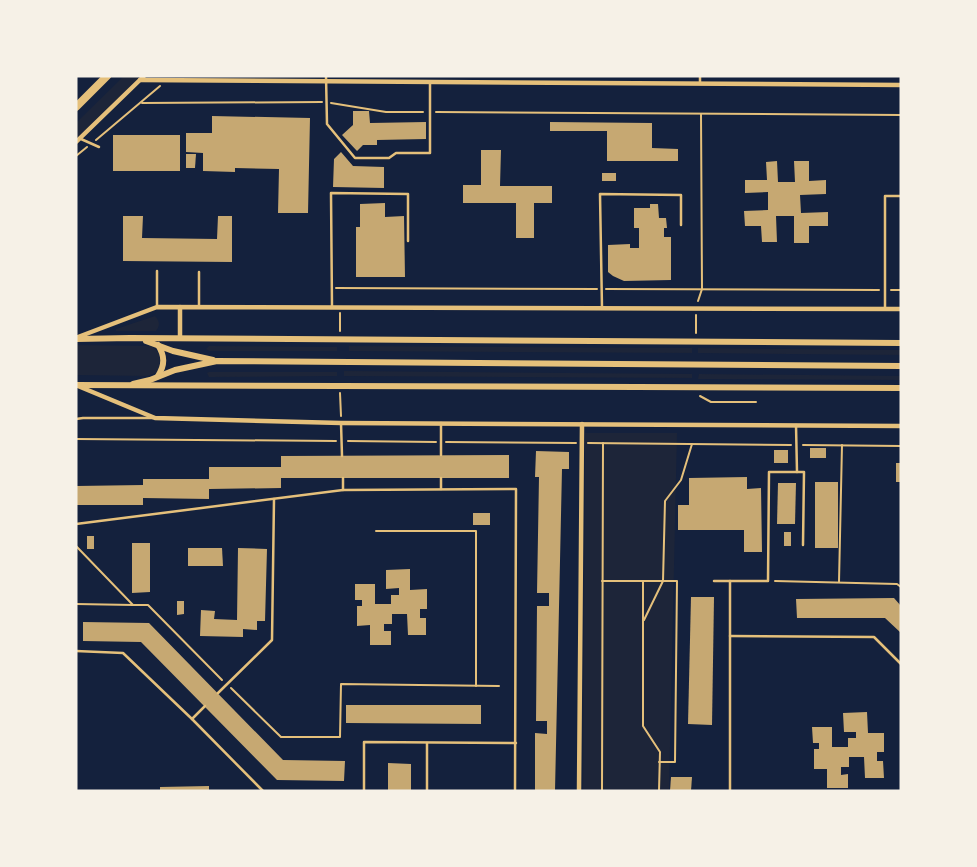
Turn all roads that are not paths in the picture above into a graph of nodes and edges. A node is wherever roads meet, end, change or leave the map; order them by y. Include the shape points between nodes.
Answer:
1 (107, 76) edge
2 (420, 76) edge
3 (515, 76) edge
4 (700, 76) edge
5 (142, 78) edge
6 (326, 79) edge
7 (414, 82) junction
8 (430, 82) junction
9 (516, 83) junction
10 (700, 84) junction
11 (901, 86) edge
12 (76, 107) edge
13 (78, 141) edge
14 (99, 147) dead end
15 (901, 196) edge
16 (681, 225) dead end
17 (408, 241) dead end
18 (156, 271) dead end
19 (199, 272) dead end
20 (157, 306) junction
21 (180, 306) junction
22 (199, 307) junction
23 (332, 307) junction
24 (602, 308) junction
25 (886, 309) junction
26 (901, 309) edge
27 (76, 338) edge
28 (130, 338) junction
29 (180, 338) junction
30 (901, 343) edge
31 (158, 345) junction
32 (217, 361) junction
33 (901, 366) edge
34 (158, 376) junction
35 (76, 386) edge
36 (124, 386) junction
37 (901, 388) edge
38 (155, 418) junction
39 (76, 419) edge
40 (341, 423) junction
41 (441, 423) junction
42 (582, 424) junction
43 (796, 425) junction
44 (901, 426) edge
45 (441, 455) dead end
46 (342, 456) dead end
47 (796, 472) junction
48 (343, 478) dead end
49 (441, 478) dead end
50 (441, 489) junction
51 (343, 490) junction
52 (274, 499) junction
53 (76, 524) edge
54 (803, 545) dead end
55 (714, 581) dead end
56 (730, 581) junction
57 (730, 636) junction
58 (76, 651) edge
59 (901, 664) edge
60 (218, 694) dead end
61 (205, 706) dead end
62 (192, 719) junction
63 (427, 743) junction
64 (516, 743) junction
65 (263, 791) edge
66 (364, 791) edge
67 (427, 791) edge
68 (515, 791) edge
69 (579, 791) edge
70 (730, 791) edge

1 - 12 main road
2 - 7 lane
3 - 9 lane
4 - 10 lane
5 - 6 street via 166,81
5 - 13 street
6 - 7 street
6 - 8 lane via 327,124 355,158 389,158 396,152 430,153
7 - 8 street
8 - 9 street
9 - 10 street
10 - 11 street
13 - 14 lane
15 - 25 lane via 885,196
16 - 24 lane via 680,195 600,194
17 - 23 lane via 408,194 331,193
18 - 20 lane
19 - 22 lane
20 - 21 street
20 - 27 street
21 - 22 street
21 - 29 street
22 - 23 street
23 - 24 street
24 - 25 street
25 - 26 street
27 - 28 main road
28 - 29 main road
28 - 31 main road
29 - 30 main road
31 - 32 main road
31 - 34 main road via 164,361
32 - 33 main road
32 - 34 main road
34 - 36 main road
35 - 36 main road
35 - 38 street
36 - 37 main road
38 - 39 lane
38 - 40 street
40 - 41 street
40 - 46 lane
41 - 42 street
41 - 45 lane
42 - 43 street
42 - 69 street
43 - 44 street
43 - 47 lane
47 - 54 lane via 804,472
47 - 56 lane via 769,472 768,581
48 - 51 lane
49 - 50 lane
50 - 51 lane
50 - 64 lane via 516,489
51 - 52 lane
52 - 53 lane
52 - 60 lane via 272,640
55 - 56 lane
56 - 57 lane
57 - 59 lane via 874,637
57 - 70 lane
58 - 62 lane via 123,653
61 - 62 lane
62 - 65 lane
63 - 64 lane
63 - 66 lane via 364,742
63 - 67 lane
64 - 68 lane

